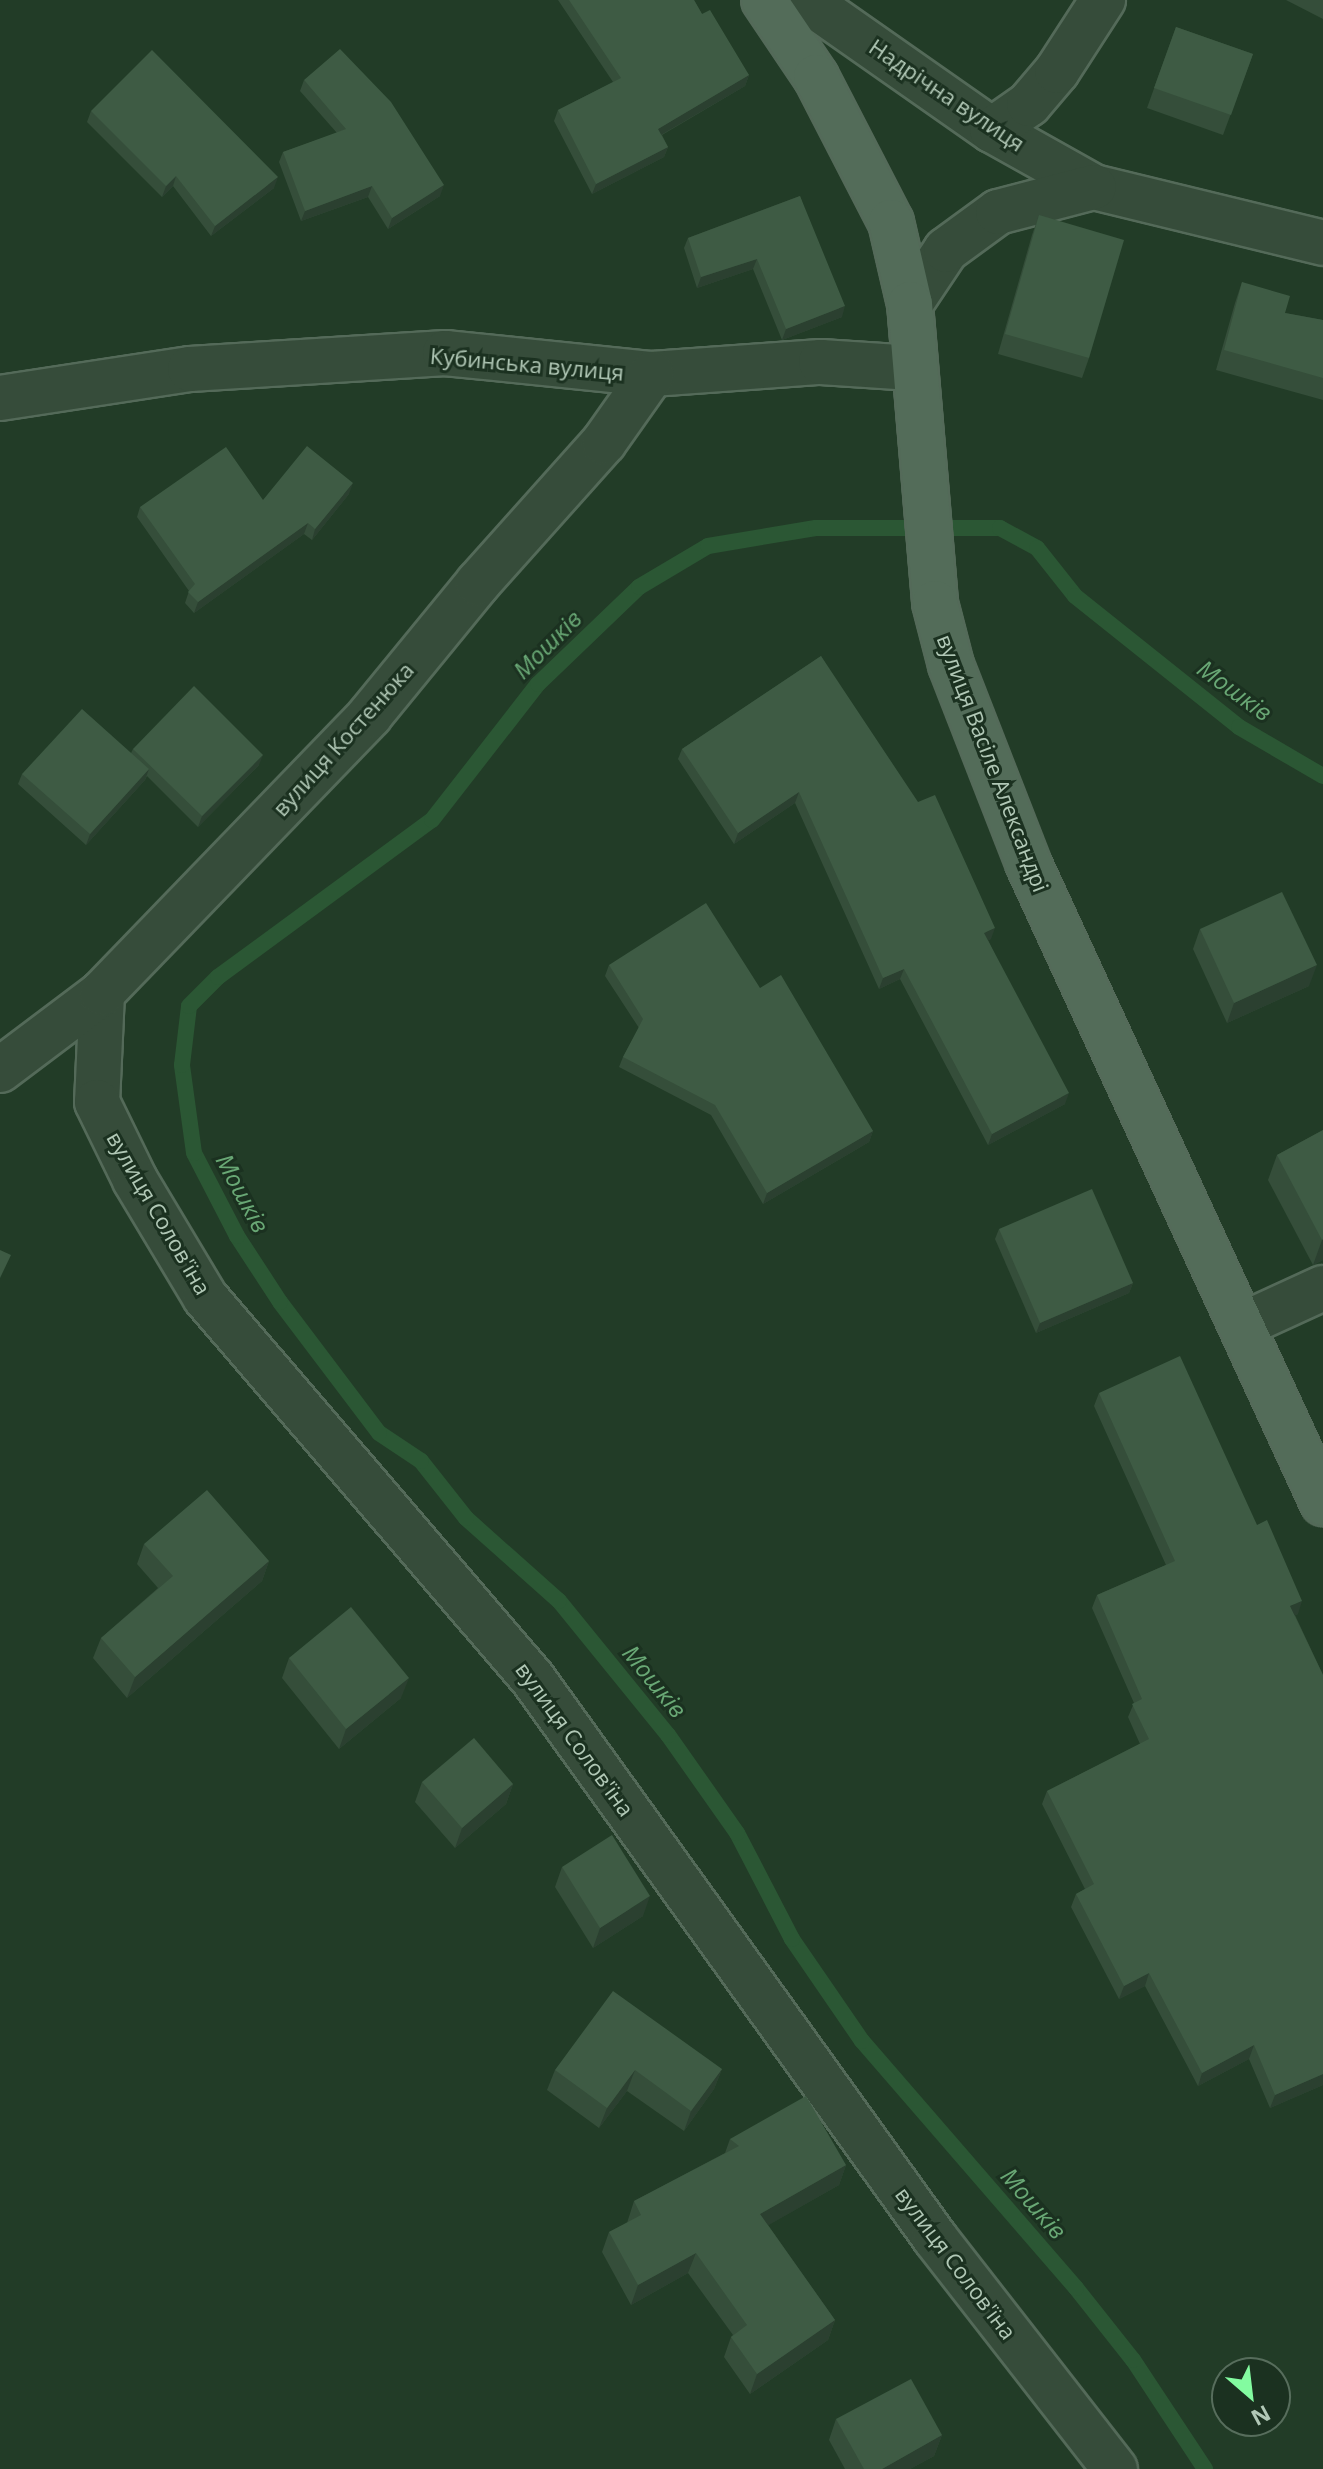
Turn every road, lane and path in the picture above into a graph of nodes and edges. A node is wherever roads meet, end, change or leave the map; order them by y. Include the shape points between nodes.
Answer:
1 (764, 0) edge
2 (806, 0) edge
3 (1103, 0) edge
4 (992, 130) junction
5 (1094, 187) junction
6 (1323, 243) edge
7 (910, 304) junction
8 (913, 368) junction
9 (652, 374) junction
10 (0, 398) edge
11 (102, 993) junction
12 (0, 1070) edge
13 (1323, 1288) edge
14 (1242, 1325) junction
15 (1323, 1503) edge
16 (1115, 2469) edge

1 - 7 main road, вулиця Васіле Александрі via 816,77 891,222
2 - 4 street, Надрічна вулиця
3 - 4 street via 1039,93
4 - 5 street, Надрічна вулиця
5 - 6 street, Надрічна вулиця
5 - 7 street via 998,212 946,250
7 - 8 main road, вулиця Васіле Александрі
8 - 9 street, Кубинська вулиця via 821,362
8 - 14 main road, вулиця Васіле Александрі via 935,603 951,665 1028,863
9 - 10 street, Кубинська вулиця via 445,353 190,369
9 - 11 street, вулиця Костенюка via 604,442 370,715
11 - 12 street, вулиця Костенюка
11 - 16 street, вулиця Солов'їна via 97,1102 135,1180 205,1297 533,1679 935,2238
13 - 14 street
14 - 15 main road, вулиця Васіле Александрі

